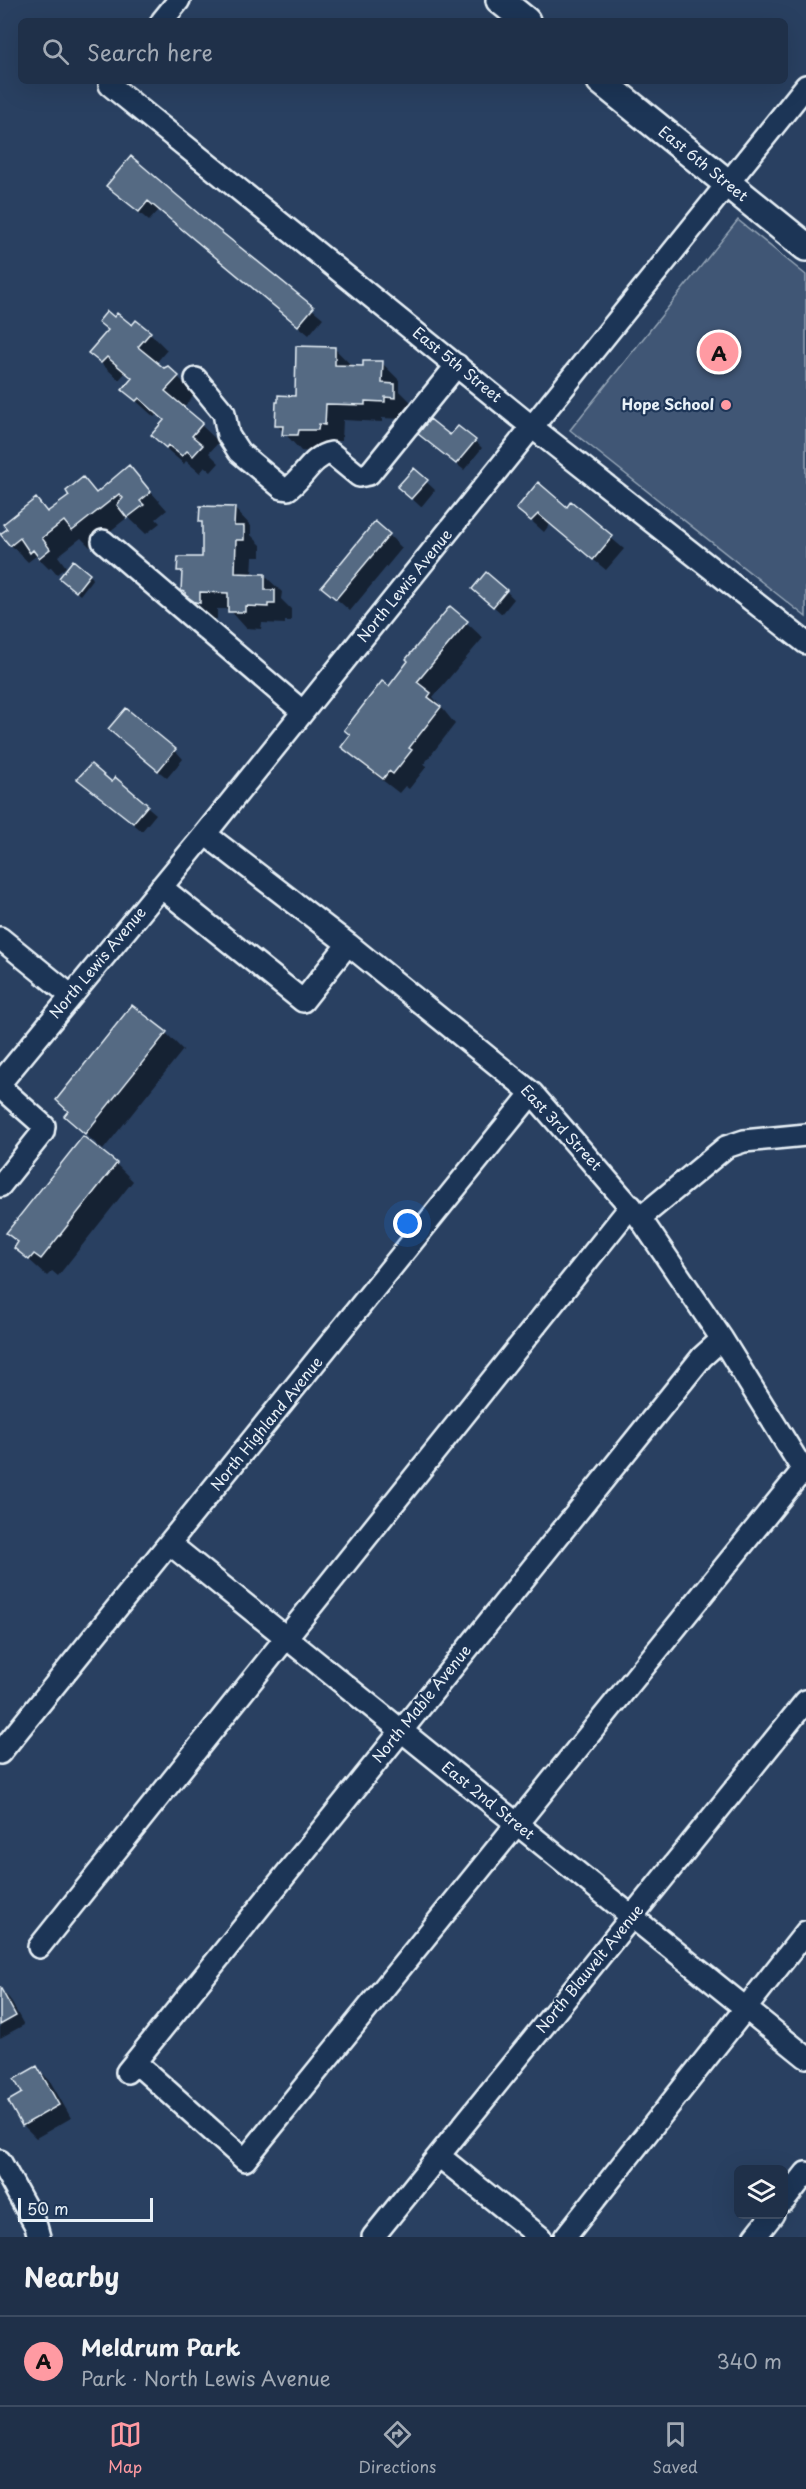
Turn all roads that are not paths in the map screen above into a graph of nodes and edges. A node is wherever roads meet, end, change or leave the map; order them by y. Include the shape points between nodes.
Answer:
1 (179, 0) edge
2 (164, 18) edge
3 (113, 84) edge
4 (605, 84) edge
5 (806, 86) edge
6 (727, 183) junction
7 (806, 247) edge
8 (457, 365) junction
9 (196, 379) dead end
10 (532, 427) junction
11 (103, 542) dead end
12 (806, 643) edge
13 (303, 712) junction
14 (205, 834) junction
15 (161, 887) junction
16 (0, 938) edge
17 (348, 944) junction
18 (70, 995) junction
19 (0, 1083) edge
20 (0, 1087) edge
21 (532, 1094) junction
22 (806, 1135) edge
23 (0, 1186) edge
24 (636, 1212) junction
25 (722, 1339) junction
26 (804, 1472) edge
27 (170, 1544) junction
28 (286, 1638) junction
29 (806, 1701) edge
30 (400, 1730) junction
31 (0, 1753) edge
32 (515, 1823) junction
33 (631, 1917) junction
34 (806, 1932) edge
35 (39, 1947) dead end
36 (745, 2008) junction
37 (806, 2057) edge
38 (439, 2156) junction
39 (0, 2161) edge
40 (806, 2173) edge
41 (5, 2183) edge
42 (788, 2195) edge
43 (769, 2219) edge
44 (39, 2237) edge
45 (373, 2237) edge
46 (540, 2237) edge
47 (565, 2237) edge
48 (754, 2237) edge

1 - 2 street
3 - 8 street, East 5th Street
4 - 6 main road, East 6th Street
5 - 6 street, North Lewis Avenue
6 - 7 main road, East 6th Street
6 - 10 street, North Lewis Avenue
8 - 9 street via 369,474 359,476 331,453 314,462 288,489 239,452 228,435 225,413
8 - 10 street, East 5th Street
10 - 12 street, East 5th Street
10 - 13 street, North Lewis Avenue
11 - 13 street
13 - 14 street, North Lewis Avenue
14 - 15 street, North Lewis Avenue
14 - 17 street, East 3rd Street
15 - 17 street via 303,1001
15 - 18 street, North Lewis Avenue
16 - 18 street
17 - 21 street, East 3rd Street
18 - 19 street, North Lewis Avenue
20 - 23 street via 45,1125 44,1132
21 - 24 street, East 3rd Street
21 - 27 street, North Highland Avenue
22 - 24 street via 744,1141 726,1147
24 - 25 street, East 3rd Street
24 - 28 street
25 - 26 street, East 3rd Street
25 - 30 street, North Mable Avenue via 702,1357
26 - 32 street
27 - 28 street, East 2nd Street
27 - 31 street, North Highland Avenue
28 - 30 street, East 2nd Street
28 - 35 street
29 - 33 street, North Blauvelt Avenue
30 - 32 street, East 2nd Street
30 - 32 street, North Mable Avenue via 130,2068 245,2160
32 - 33 street, East 2nd Street
33 - 36 street, East 2nd Street
33 - 38 street, North Blauvelt Avenue
34 - 36 street
36 - 37 street, East 2nd Street
36 - 47 street
38 - 45 street, North Blauvelt Avenue
38 - 46 street
39 - 41 street
40 - 42 street
41 - 44 street via 36,2226
43 - 48 street

